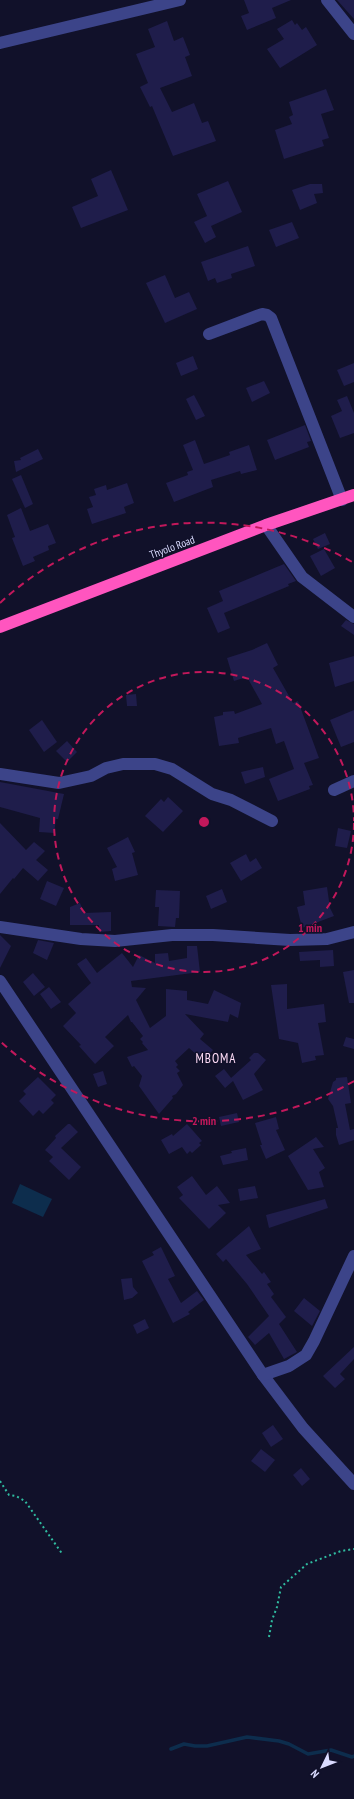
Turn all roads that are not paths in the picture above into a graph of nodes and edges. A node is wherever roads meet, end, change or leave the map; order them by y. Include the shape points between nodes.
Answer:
1 (180, 0) edge
2 (327, 0) edge
3 (354, 34) edge
4 (0, 44) edge
5 (209, 334) dead end
6 (354, 495) edge
7 (342, 500) junction
8 (266, 525) junction
9 (354, 617) edge
10 (0, 626) edge
11 (0, 774) edge
12 (354, 781) edge
13 (334, 790) dead end
14 (272, 821) dead end
15 (0, 927) edge
16 (354, 932) edge
17 (0, 981) edge
18 (354, 1256) edge
19 (263, 1375) junction
20 (354, 1484) edge

1 - 4 street
2 - 3 street
5 - 7 street via 262,314 271,318
6 - 7 highway, Thyolo Road
7 - 8 highway, Thyolo Road
8 - 9 street via 302,577
8 - 10 highway, Thyolo Road
11 - 14 street via 59,783 91,776 106,768 123,764 155,764 172,769 212,794 231,800
12 - 13 street
15 - 16 street via 81,939 115,941 179,935 320,939
17 - 19 street
18 - 19 street via 306,1355 289,1366
19 - 20 street via 303,1428

